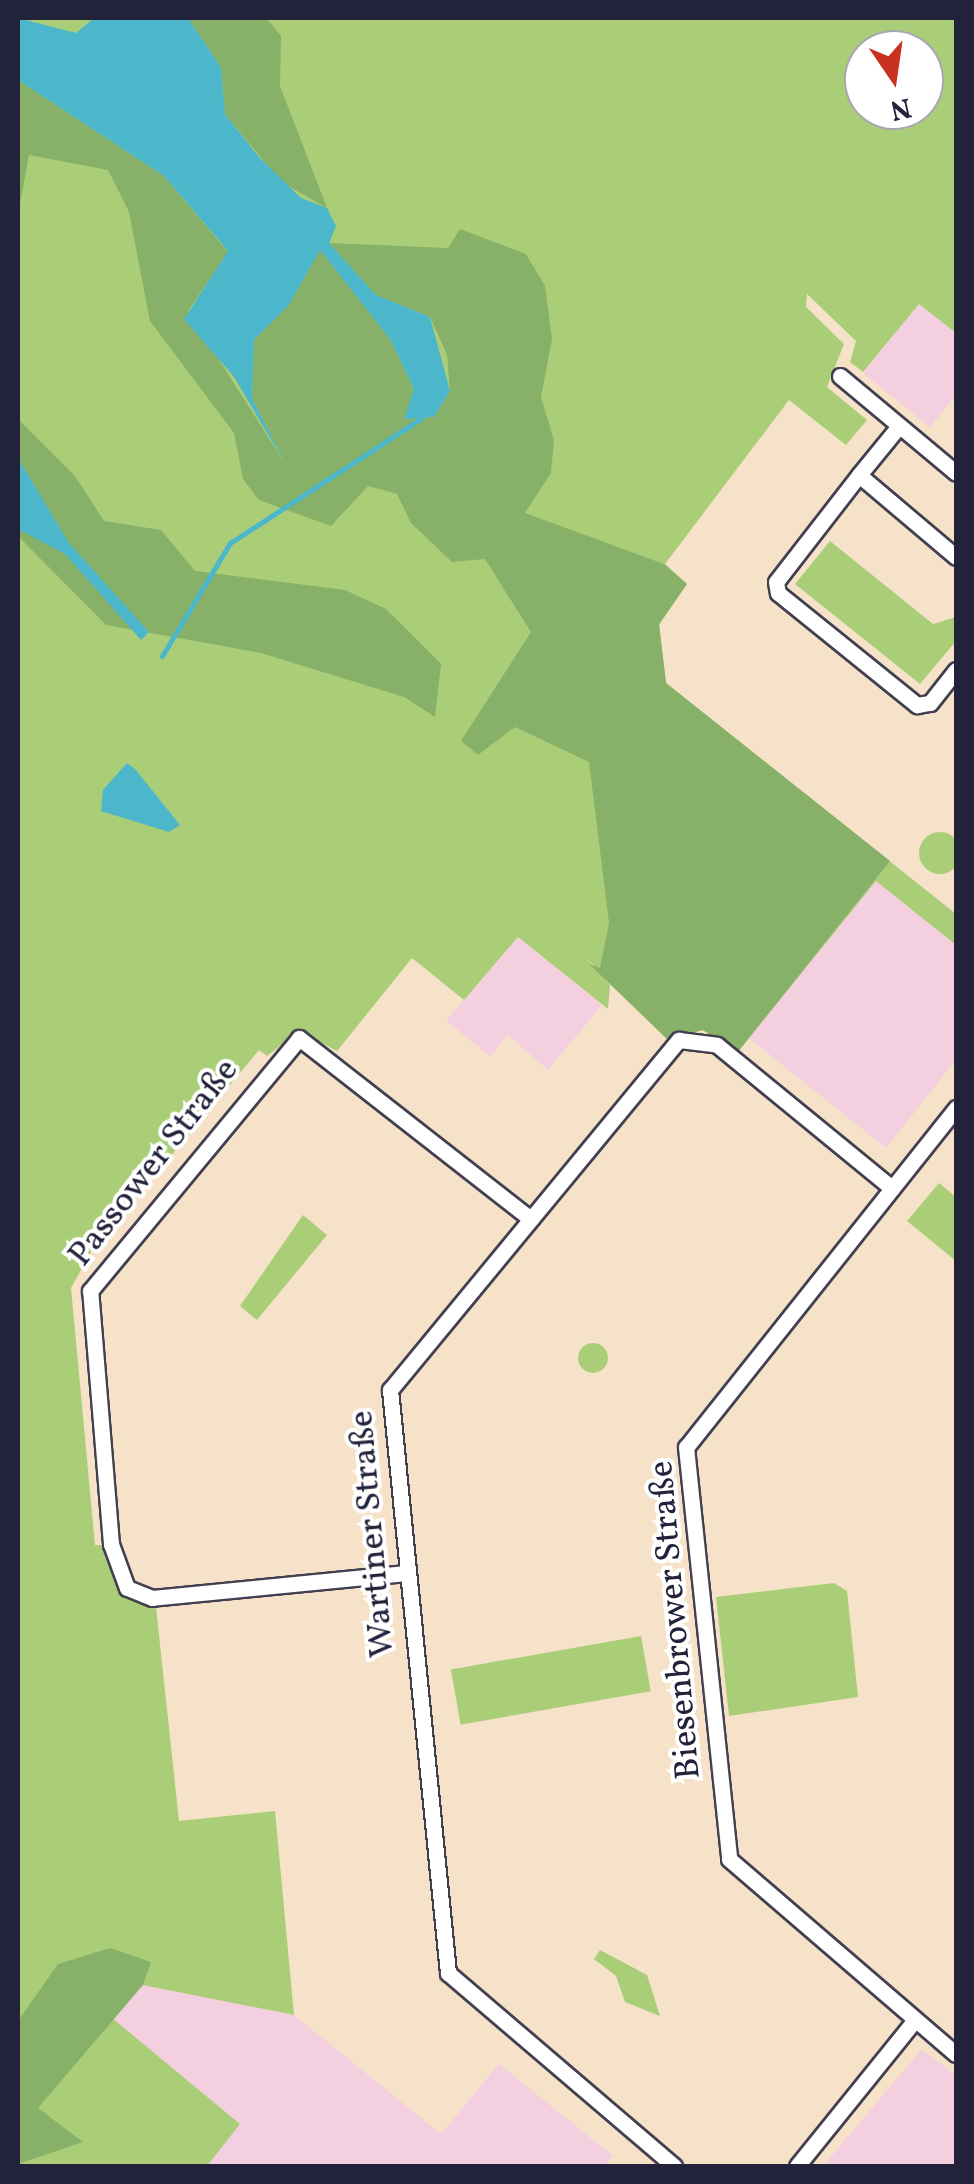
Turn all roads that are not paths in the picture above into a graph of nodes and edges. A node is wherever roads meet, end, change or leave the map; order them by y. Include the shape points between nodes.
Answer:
1 (840, 376) dead end
2 (899, 426) junction
3 (956, 472) edge
4 (860, 476) junction
5 (956, 557) edge
6 (956, 670) edge
7 (956, 1108) edge
8 (892, 1188) junction
9 (531, 1219) junction
10 (406, 1573) junction
11 (916, 2020) junction
12 (956, 2054) edge
13 (674, 2166) edge
14 (797, 2166) edge

1 - 2 street
2 - 3 street
2 - 4 street
4 - 5 street
4 - 6 street via 776,582 778,593 916,705 930,702
7 - 8 street, Biesenbrower Straße
8 - 9 street, Wartiner Straße via 717,1045 688,1037 665,1050
8 - 11 street, Biesenbrower Straße via 686,1447 729,1859
9 - 10 street, Wartiner Straße via 390,1390
9 - 10 street, Passower Straße via 299,1038 90,1290 111,1544 127,1588 152,1598
10 - 13 street, Wartiner Straße via 448,1973
11 - 12 street, Biesenbrower Straße
11 - 14 street

